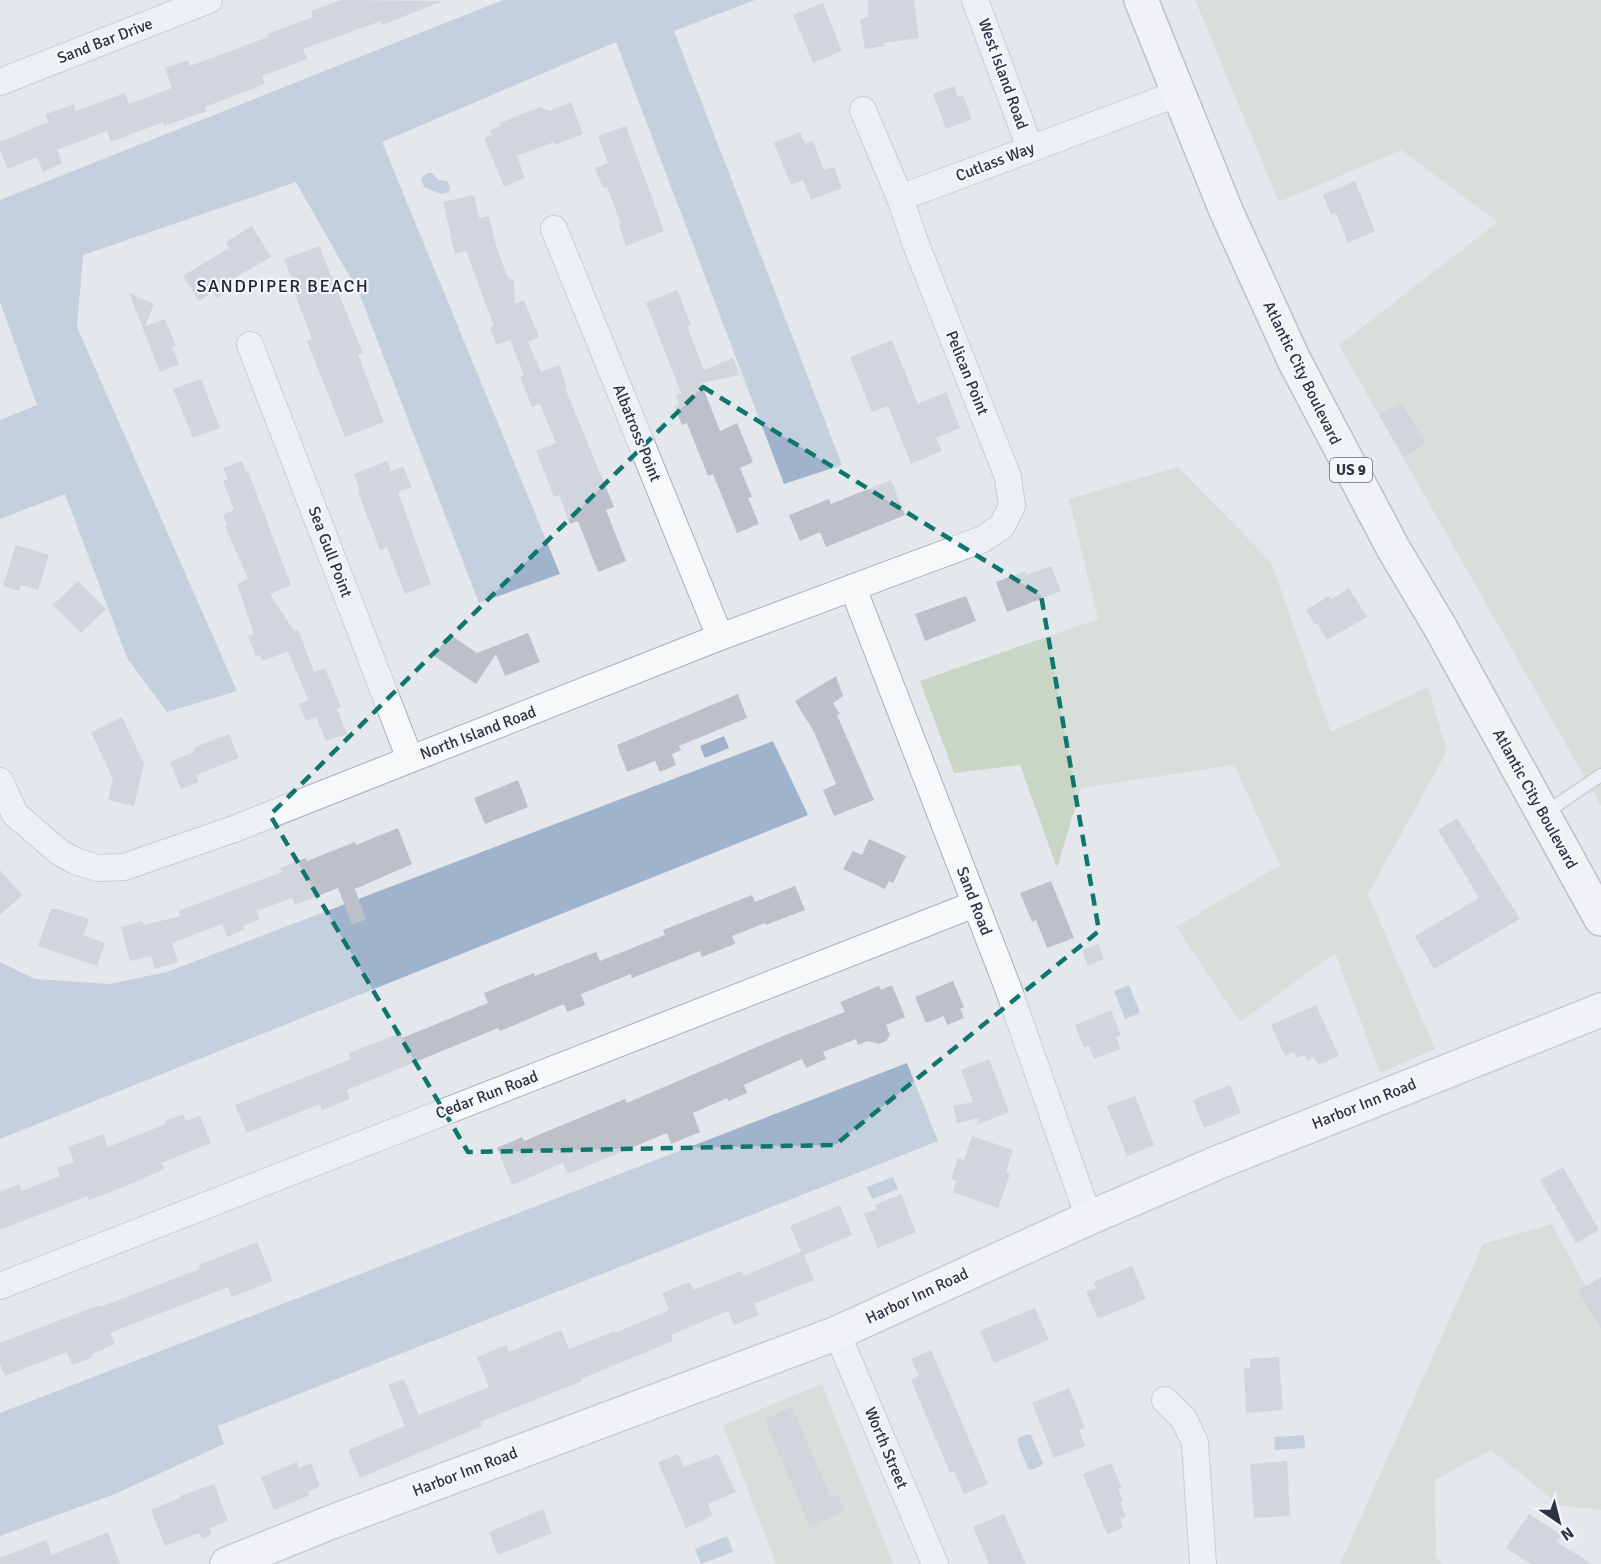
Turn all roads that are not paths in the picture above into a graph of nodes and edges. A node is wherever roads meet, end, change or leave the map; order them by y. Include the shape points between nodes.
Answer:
1 (209, 0) edge
2 (975, 0) edge
3 (1141, 0) edge
4 (0, 82) edge
5 (1179, 93) junction
6 (863, 110) dead end
7 (1030, 148) junction
8 (900, 198) junction
9 (554, 229) dead end
10 (250, 345) dead end
11 (983, 539) joint
12 (853, 588) junction
13 (720, 637) junction
14 (410, 759) junction
15 (1601, 775) edge
16 (0, 781) edge
17 (1544, 813) junction
18 (975, 904) junction
19 (1601, 919) edge
20 (1601, 1010) edge
21 (1089, 1218) junction
22 (0, 1286) edge
23 (837, 1333) junction
24 (1165, 1400) dead end
25 (227, 1564) edge
26 (935, 1564) edge
27 (1203, 1564) edge

1 - 4 street, Sand Bar Drive
2 - 7 street, West Island Road
3 - 5 main road, Atlantic City Boulevard / US 9
5 - 7 street, Cutlass Way
5 - 17 main road, Atlantic City Boulevard / US 9 via 1227,213 1294,360 1388,538
6 - 8 street
7 - 8 street, Cutlass Way
8 - 11 street, Pelican Point via 1008,477 1012,506 1002,526
9 - 13 street, Albatross Point
10 - 14 street, Sea Gull Point
11 - 12 street, North Island Road
12 - 13 street, North Island Road
12 - 18 street, Sand Road
13 - 14 street, North Island Road
14 - 16 street, North Island Road via 234,829 124,867 97,868 59,852 15,814
15 - 17 lane
17 - 19 main road, Atlantic City Boulevard / US 9
18 - 21 street, Sand Road
18 - 22 street, Cedar Run Road
20 - 21 main road, Harbor Inn Road
21 - 23 main road, Harbor Inn Road
23 - 25 main road, Harbor Inn Road
23 - 26 street, Worth Street
24 - 27 street via 1184,1419 1195,1443

